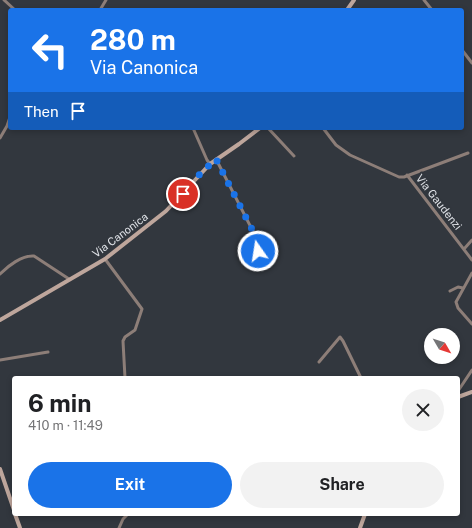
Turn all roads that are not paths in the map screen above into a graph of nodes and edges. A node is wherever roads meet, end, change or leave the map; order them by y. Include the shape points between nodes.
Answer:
1 (4, 0) edge
2 (424, 0) edge
3 (13, 8) edge
4 (430, 8) edge
5 (464, 53) edge
6 (472, 63) edge
7 (8, 123) edge
8 (193, 130) edge
9 (257, 130) edge
10 (270, 130) edge
11 (325, 130) edge
12 (0, 138) edge
13 (468, 153) dead end
14 (294, 156) dead end
15 (216, 159) junction
16 (210, 164) junction
17 (407, 176) junction
18 (472, 240) edge
19 (464, 249) junction
20 (105, 259) junction
21 (472, 260) edge
22 (254, 268) dead end
23 (472, 273) edge
24 (0, 274) edge
25 (70, 280) junction
26 (463, 288) junction
27 (450, 291) dead end
28 (0, 320) edge
29 (472, 324) edge
30 (48, 352) dead end
31 (0, 360) edge
32 (319, 362) dead end
33 (472, 370) edge
34 (125, 376) edge
35 (360, 376) edge
36 (460, 388) edge
37 (472, 392) edge
38 (460, 396) edge
39 (0, 469) edge
40 (12, 504) edge
41 (16, 516) edge
42 (126, 516) edge
43 (364, 516) edge
44 (20, 528) edge
45 (119, 528) edge
46 (360, 528) edge

1 - 3 street
2 - 4 street
5 - 6 street
7 - 12 street
8 - 16 street
9 - 15 street, Via Canonica
10 - 14 street
11 - 17 street, Via Gaudenzi via 336,145 350,155 396,176
13 - 17 street, Via Gaudenzi
15 - 16 street, Via Canonica
15 - 22 street via 260,245 254,258
16 - 20 street, Via Canonica via 166,211
17 - 19 street, Via Gaudenzi
18 - 19 street
19 - 21 street, Via Gaudenzi
20 - 25 street, Via Canonica
20 - 34 street via 142,309 135,330 125,336 123,341
23 - 26 street
24 - 25 street via 22,259 34,256
25 - 28 street, Via Canonica
26 - 27 street via 458,287
26 - 29 street via 456,302
30 - 31 street
32 - 35 street via 340,337
33 - 36 street
37 - 38 street
39 - 40 street
41 - 44 street
42 - 45 street
43 - 46 street

